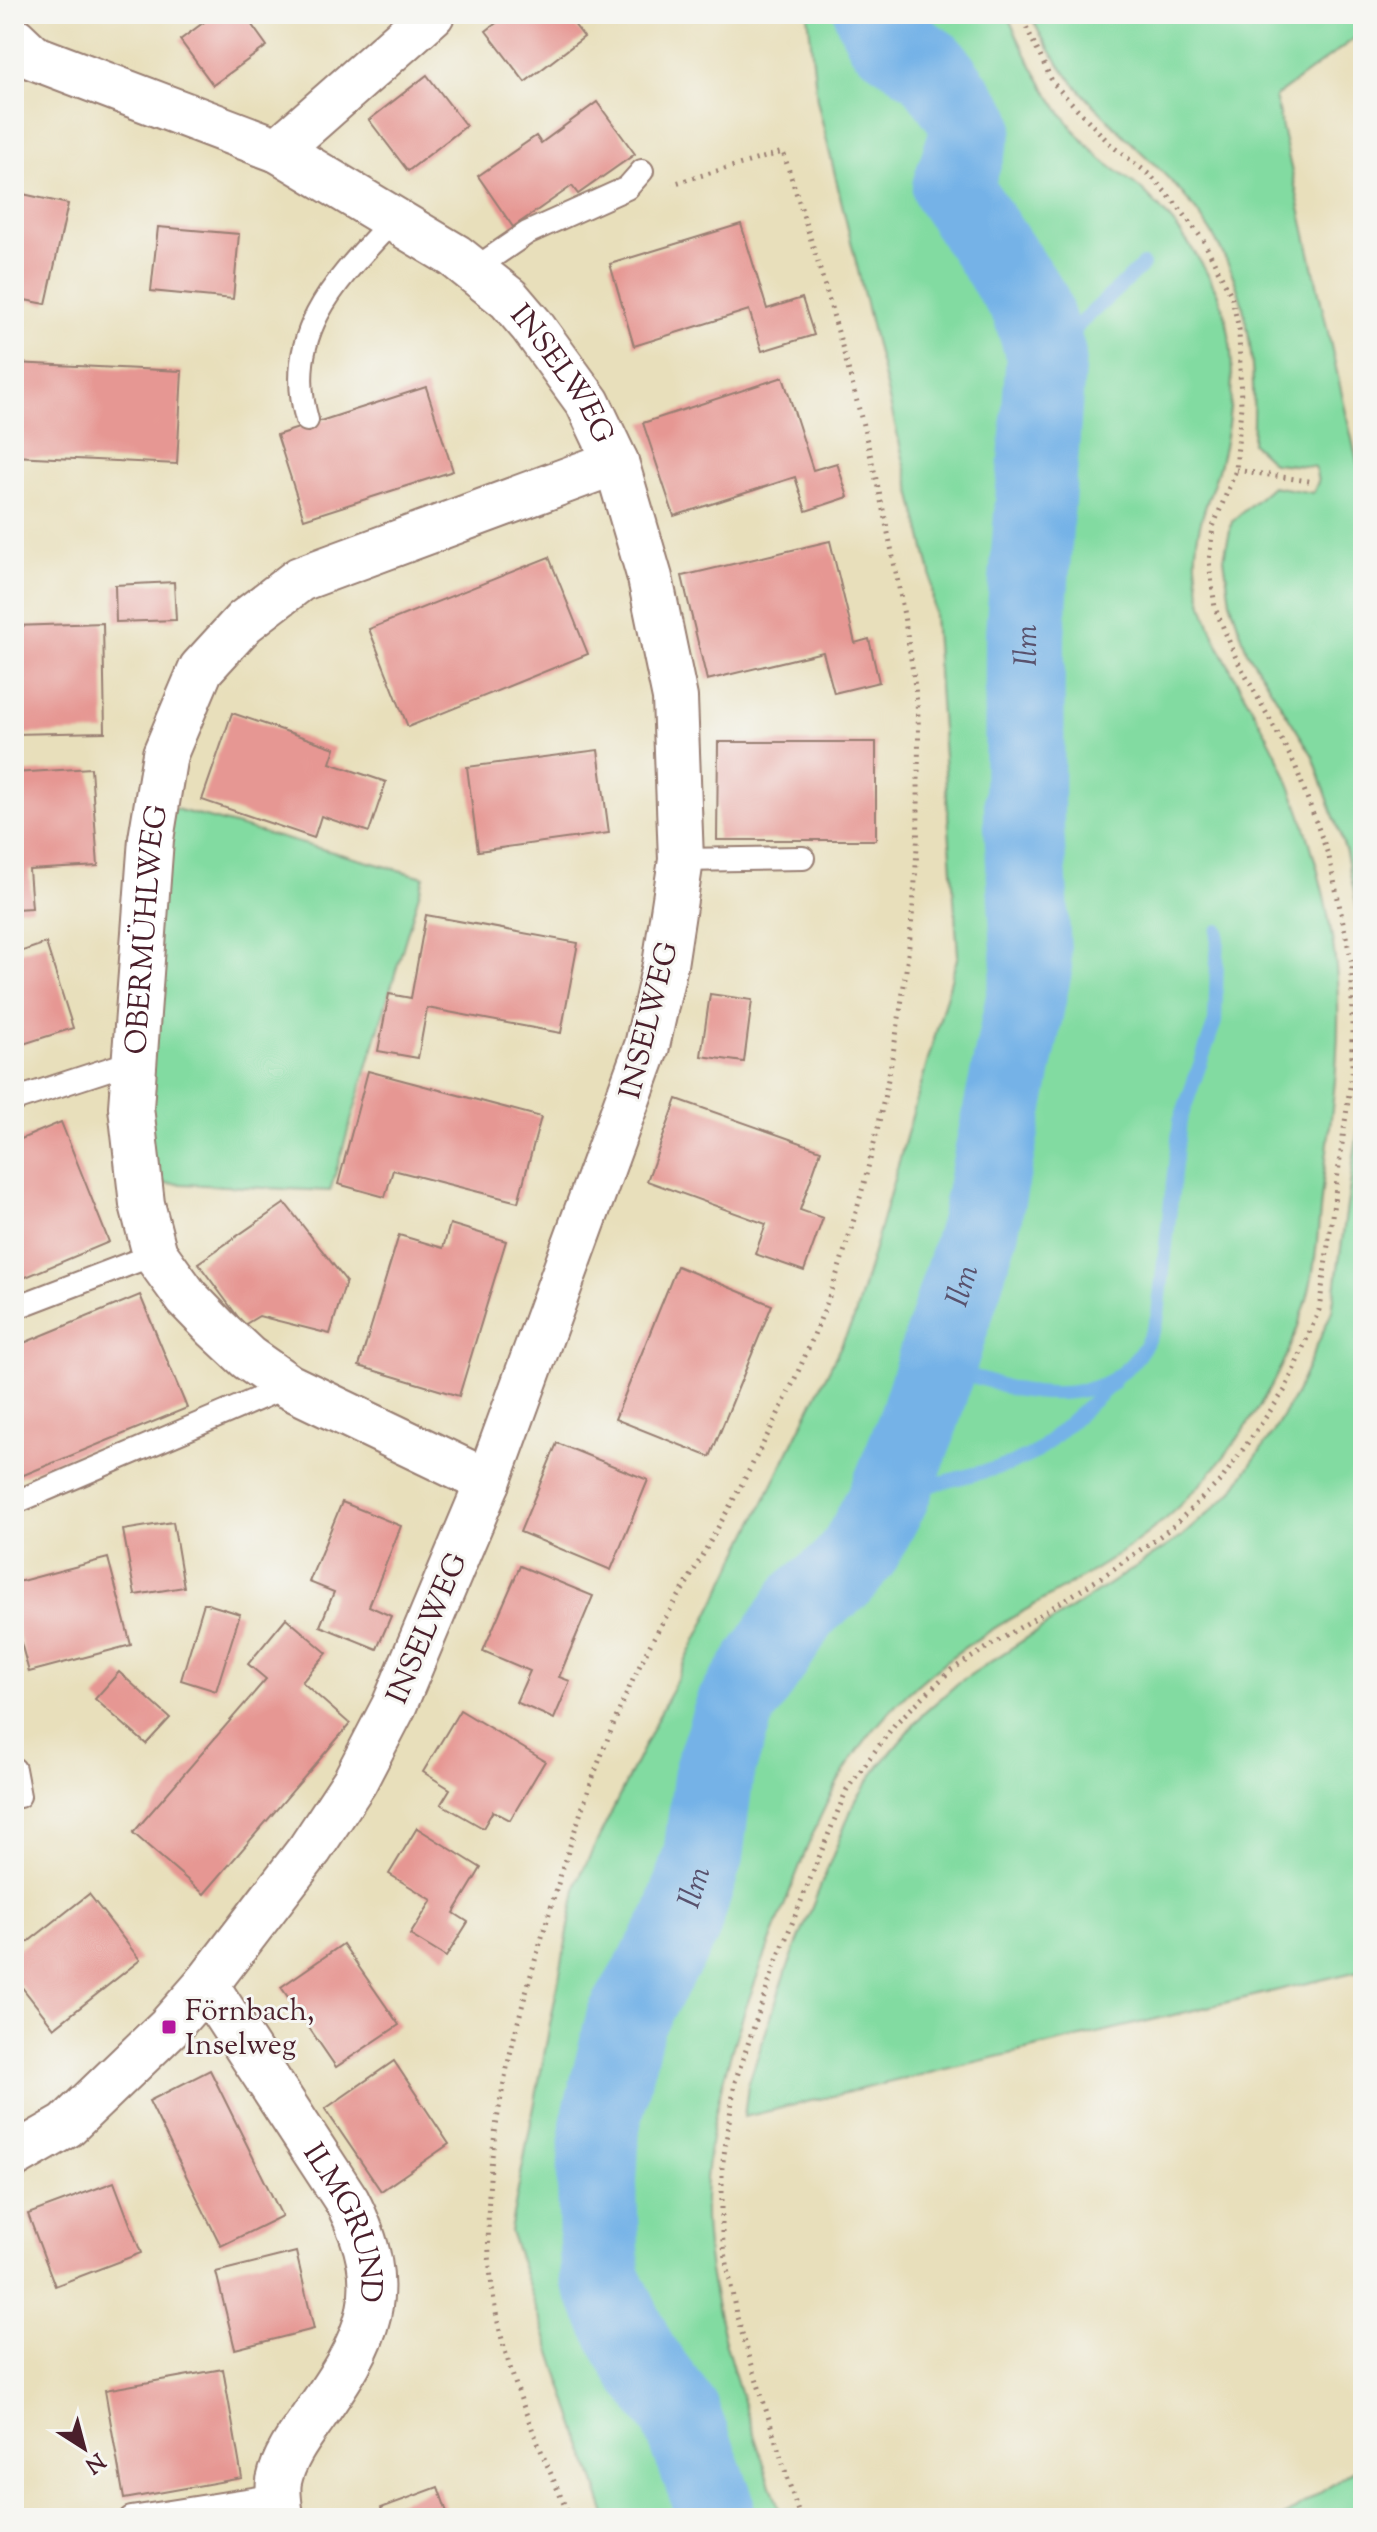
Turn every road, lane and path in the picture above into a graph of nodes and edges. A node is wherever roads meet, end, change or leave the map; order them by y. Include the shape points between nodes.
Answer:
1 (432, 14) edge
2 (1020, 14) edge
3 (14, 39) edge
4 (278, 150) junction
5 (642, 171) joint
6 (395, 218) junction
7 (473, 270) junction
8 (307, 420) dead end
9 (616, 462) junction
10 (1236, 470) junction
11 (1315, 482) dead end
12 (803, 858) dead end
13 (681, 860) junction
14 (134, 1061) junction
15 (14, 1100) edge
16 (155, 1254) junction
17 (14, 1308) edge
18 (288, 1386) junction
19 (488, 1482) junction
20 (14, 1503) edge
21 (14, 1769) edge
22 (19, 1796) dead end
23 (206, 1985) junction
24 (14, 2156) edge
25 (279, 2506) edge
26 (131, 2518) edge
27 (570, 2518) edge
28 (800, 2518) edge

1 - 4 street
2 - 10 path via 1053,83 1178,206 1219,268 1239,329
3 - 4 street, INSELWEG via 33,57
4 - 6 street, INSELWEG
5 - 7 lane via 627,188 538,227
5 - 27 path via 668,185 783,152 817,255 892,559 917,700 919,854 890,1062 838,1271 772,1421 648,1647 622,1706 564,1864 515,2026 487,2215 494,2304 510,2365
6 - 7 street, INSELWEG
6 - 8 lane via 334,283 317,314 300,364
7 - 9 street, INSELWEG via 509,299 549,347 588,403
9 - 13 street, INSELWEG via 650,578 675,698
9 - 14 street, OBERMÜHLWEG via 300,579 244,622 201,669 165,754 151,839
10 - 11 path
10 - 28 path via 1213,527 1209,561 1215,608 1295,765 1329,857 1352,964 1352,1072 1319,1310 1285,1390 1200,1503 1143,1550 989,1644 920,1697 870,1754 847,1789 822,1846 735,2082 722,2168 722,2235 736,2314
12 - 13 lane
13 - 19 street, INSELWEG via 647,1046
14 - 15 lane
14 - 16 street, OBERMÜHLWEG via 136,1158
16 - 17 lane
16 - 18 street, OBERMÜHLWEG via 216,1328
18 - 19 street, OBERMÜHLWEG
18 - 20 lane
19 - 23 street, INSELWEG via 394,1706 355,1781
21 - 22 lane
23 - 24 street, INSELWEG via 66,2126
23 - 25 street, ILMGRUND via 347,2201 372,2268 368,2325 356,2354 291,2451
25 - 26 lane

